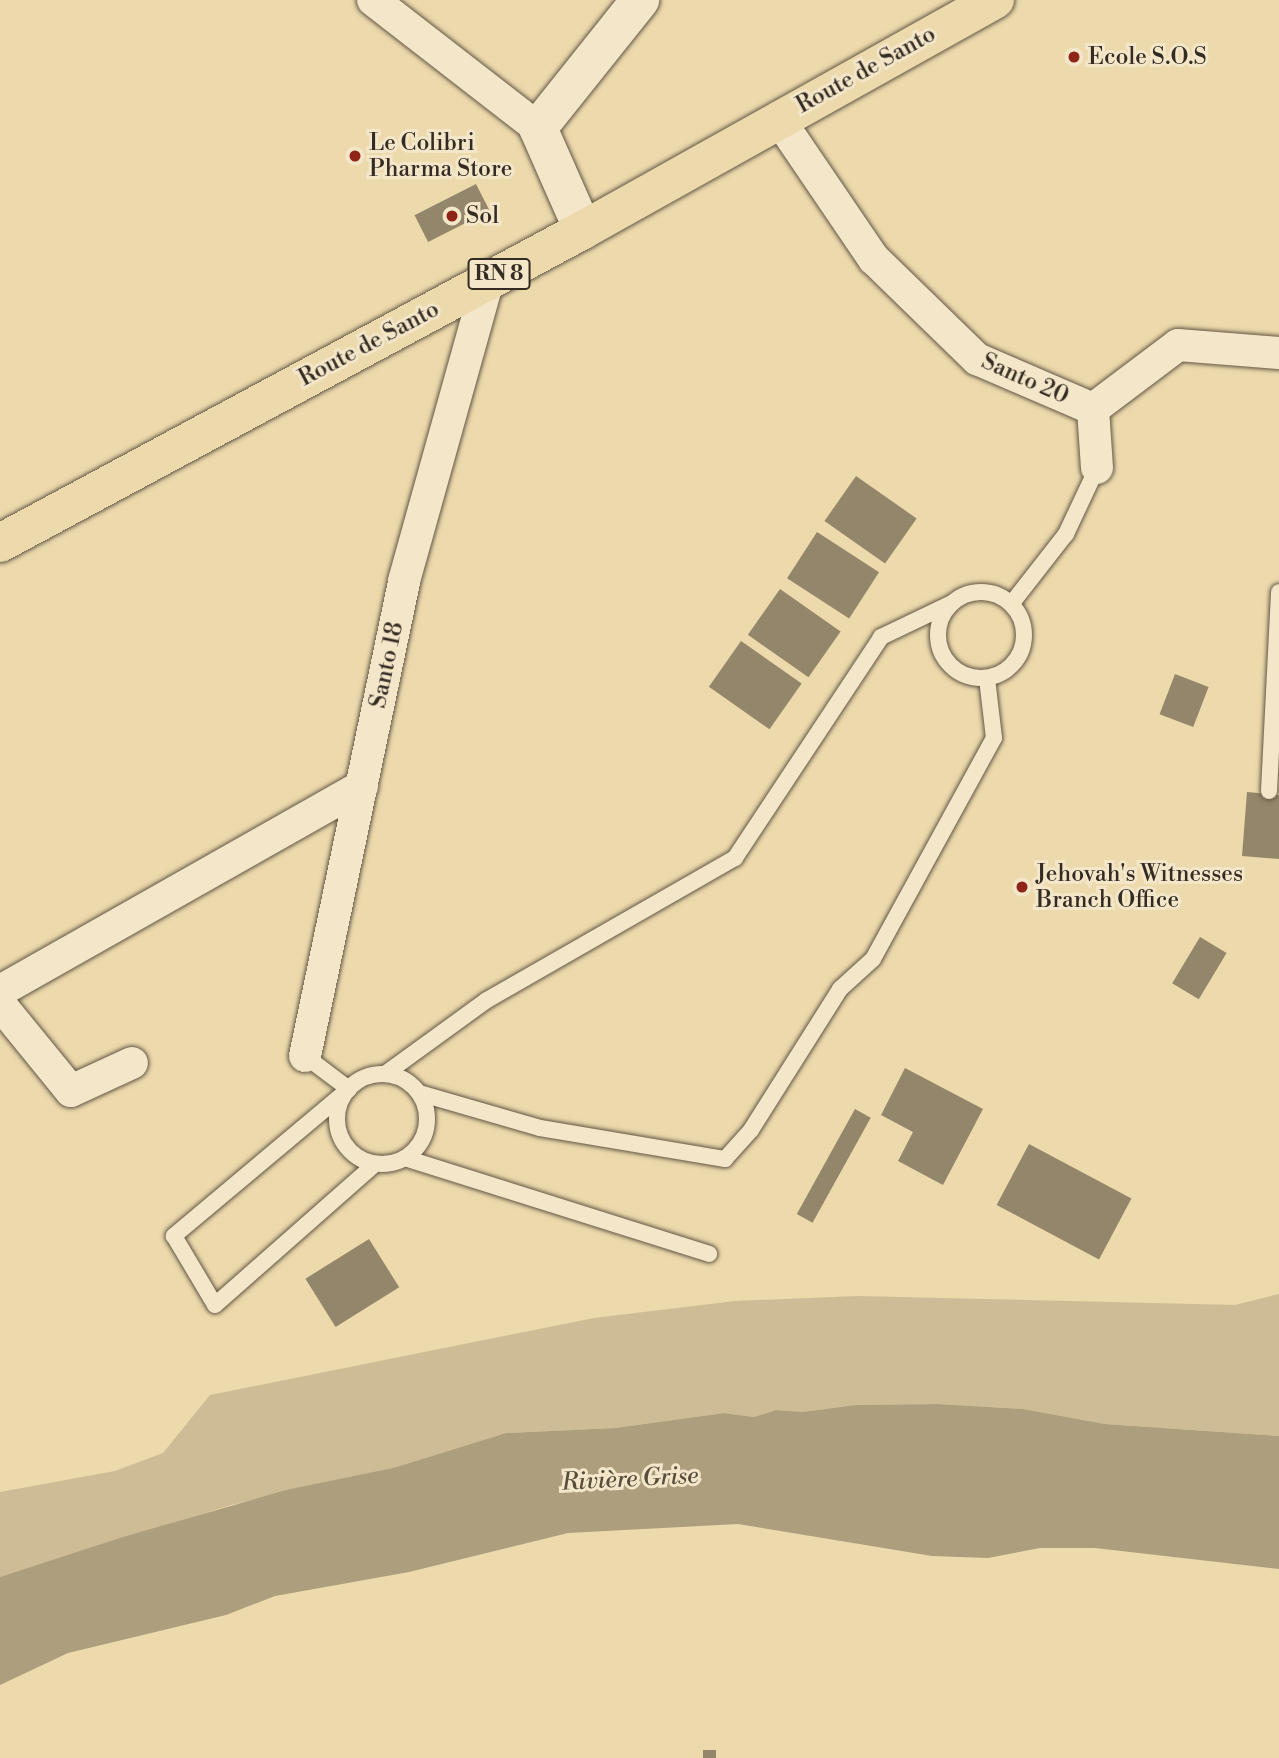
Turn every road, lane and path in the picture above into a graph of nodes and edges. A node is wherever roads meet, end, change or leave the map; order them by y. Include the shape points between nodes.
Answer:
1 (373, 0) edge
2 (640, 0) edge
3 (995, 0) edge
4 (778, 118) junction
5 (538, 128) junction
6 (583, 230) junction
7 (488, 280) junction
8 (1279, 353) edge
9 (1093, 409) junction
10 (1097, 468) joint
11 (0, 543) edge
12 (1279, 592) edge
13 (1012, 603) junction
14 (950, 604) junction
15 (987, 678) junction
16 (362, 786) junction
17 (1269, 792) dead end
18 (0, 991) edge
19 (0, 1004) edge
20 (305, 1056) joint
21 (132, 1063) dead end
22 (385, 1074) junction
23 (349, 1089) junction
24 (419, 1093) junction
25 (405, 1158) junction
26 (375, 1164) junction
27 (709, 1254) dead end

1 - 5 street
2 - 5 street
3 - 4 main road, Route de Santo / RN 8
4 - 6 main road, Route de Santo / RN 8
4 - 9 street, Santo 20 via 874,259 977,359
5 - 6 street
6 - 7 main road, Route de Santo / RN 8
7 - 11 main road, Route de Santo / RN 8
7 - 16 street, Santo 18 via 404,581
8 - 9 street, Santo 20 via 1178,345
9 - 10 street
10 - 13 lane via 1066,534
12 - 17 lane
13 - 14 lane via 988,592 973,592
13 - 15 lane via 1024,625 1024,640 1008,669
14 - 15 lane via 941,618 940,648 958,672
14 - 22 lane via 881,637 735,858 487,1000
15 - 24 lane via 994,738 975,773 873,959 840,989 751,1130 725,1159 540,1128
16 - 18 street
16 - 20 street, Santo 18
19 - 21 street via 71,1091
20 - 23 lane
22 - 23 lane via 369,1076
22 - 24 lane via 408,1082
23 - 26 lane via 340,1104 340,1135 348,1149
23 - 26 lane via 174,1236 215,1305
24 - 25 lane via 426,1107 424,1135
25 - 26 lane
25 - 27 lane

